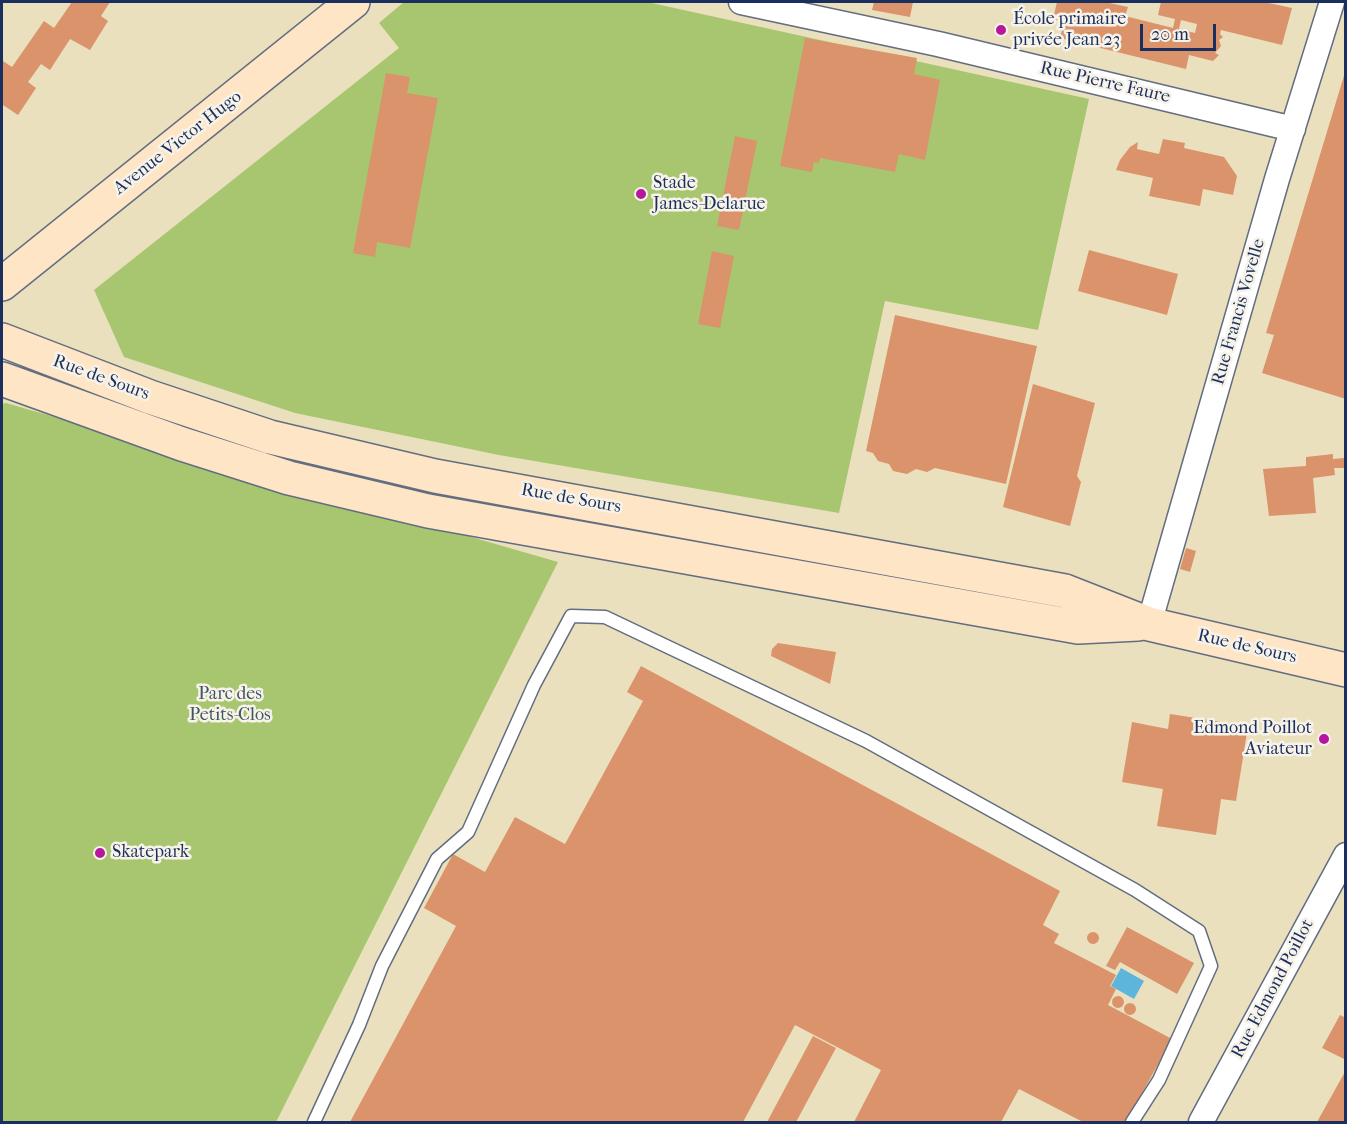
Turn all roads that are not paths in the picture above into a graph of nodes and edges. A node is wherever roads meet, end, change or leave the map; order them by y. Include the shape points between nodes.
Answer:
1 (353, 2) edge
2 (741, 2) edge
3 (1332, 2) edge
4 (1293, 129) junction
5 (2, 284) edge
6 (2, 340) edge
7 (2, 379) edge
8 (1149, 624) junction
9 (1331, 667) edge
10 (1346, 682) edge
11 (1346, 855) edge
12 (314, 1122) edge
13 (1132, 1122) edge
14 (1201, 1122) edge

1 - 5 main road, Avenue Victor Hugo
2 - 4 street, Rue Pierre Faure via 949,46
3 - 4 street, Rue Francis Vovelle
4 - 8 street, Rue Francis Vovelle
6 - 8 main road, Rue de Sours via 150,397 270,437 435,476 1065,591
7 - 8 main road, Rue de Sours via 288,478 440,513 1078,627
8 - 9 main road, Rue de Sours
9 - 10 street
11 - 14 street, Rue Edmond Poillot
12 - 13 lane via 382,966 437,859 468,832 534,685 571,616 605,617 866,741 1135,890 1199,931 1211,966 1159,1080

